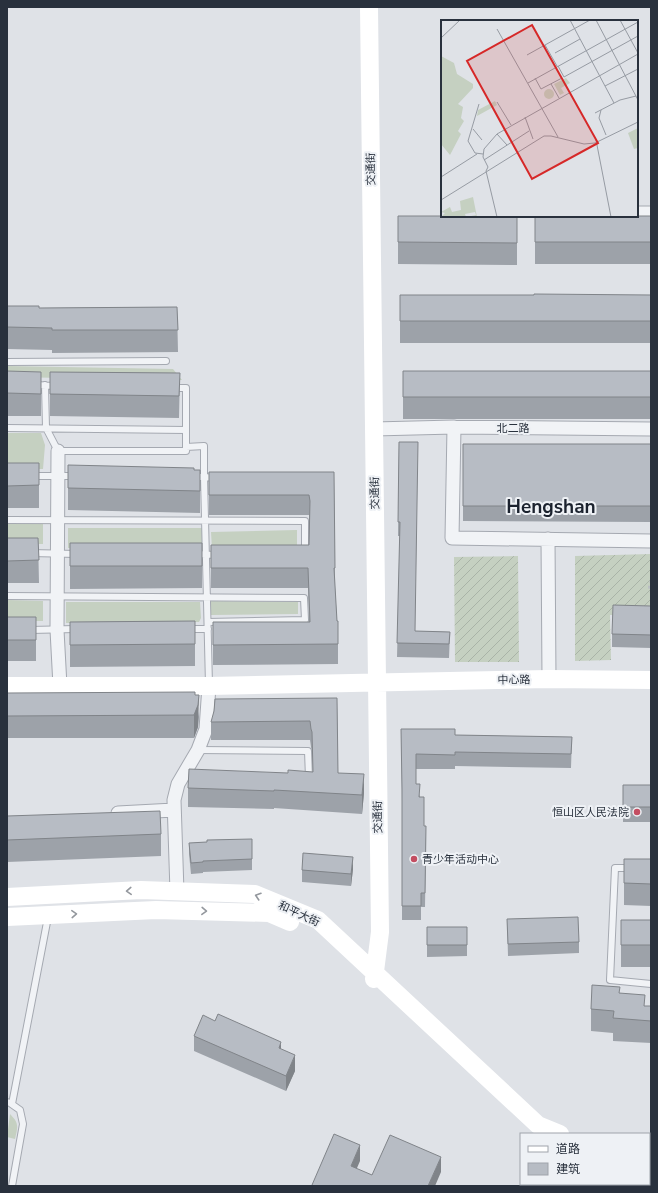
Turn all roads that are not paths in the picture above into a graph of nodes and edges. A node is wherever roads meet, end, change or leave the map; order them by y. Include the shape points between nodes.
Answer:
1 (369, 7) edge
2 (638, 213) edge
3 (651, 213) edge
4 (166, 361) dead end
5 (7, 362) edge
6 (30, 385) edge
7 (45, 385) junction
8 (61, 386) edge
9 (170, 388) edge
10 (7, 428) edge
11 (46, 428) junction
12 (454, 428) junction
13 (374, 429) junction
14 (651, 429) edge
15 (186, 430) junction
16 (186, 447) junction
17 (58, 451) junction
18 (29, 476) edge
19 (58, 476) junction
20 (81, 476) edge
21 (189, 477) edge
22 (204, 478) junction
23 (220, 478) edge
24 (7, 520) edge
25 (57, 520) junction
26 (205, 521) junction
27 (548, 539) junction
28 (651, 541) edge
29 (21, 553) edge
30 (57, 554) junction
31 (81, 554) edge
32 (190, 554) edge
33 (206, 554) junction
34 (221, 554) edge
35 (298, 555) edge
36 (7, 596) edge
37 (57, 596) junction
38 (207, 598) junction
39 (208, 622) junction
40 (184, 629) edge
41 (208, 629) junction
42 (21, 630) edge
43 (57, 630) junction
44 (81, 630) edge
45 (550, 679) junction
46 (651, 680) edge
47 (377, 682) junction
48 (7, 686) edge
49 (60, 686) junction
50 (209, 686) junction
51 (198, 750) junction
52 (301, 778) edge
53 (174, 810) junction
54 (102, 814) edge
55 (637, 868) edge
56 (177, 892) junction
57 (7, 897) edge
58 (49, 915) junction
59 (7, 917) edge
60 (374, 976) junction
61 (651, 984) edge
62 (10, 1103) edge
63 (539, 1133) edge
64 (558, 1133) edge
65 (12, 1186) edge

1 - 13 street, 交通街
2 - 3 street
4 - 5 lane
6 - 7 lane
7 - 8 lane
7 - 11 lane
9 - 15 lane via 186,388
10 - 11 lane
11 - 15 lane
11 - 17 lane
12 - 13 street, 北二路
12 - 14 street, 北二路
12 - 27 street via 452,538
13 - 47 street, 交通街
15 - 16 lane
16 - 17 lane via 186,451
16 - 22 lane via 204,446
17 - 19 street
18 - 19 lane
19 - 20 lane
19 - 25 street
21 - 22 lane
22 - 23 lane
22 - 26 lane
24 - 25 lane
25 - 26 lane
25 - 30 street
26 - 33 lane
26 - 35 lane via 305,521 305,555
27 - 28 street
27 - 45 street
29 - 30 lane
30 - 31 lane
30 - 37 street
32 - 33 lane
33 - 34 lane
33 - 38 lane
36 - 37 lane
37 - 38 lane
37 - 43 street
38 - 39 lane
38 - 39 lane via 304,598 305,620
39 - 41 lane
40 - 41 lane
41 - 50 lane
42 - 43 lane
43 - 44 lane
43 - 49 street
45 - 46 street, 中心路
45 - 47 street, 中心路
47 - 50 street, 中心路
47 - 60 street, 交通街 via 380,932
48 - 49 street, 中心路
49 - 50 street, 中心路
50 - 51 street via 206,729
51 - 52 lane via 308,751 308,778
51 - 53 street via 187,776 178,784
53 - 54 street
53 - 56 street
55 - 61 lane via 615,868 610,980
56 -> 57 street, 和平大街 via 141,890
60 -> 56 street, 和平大街 via 318,920 255,894
58 - 59 street, 和平大街
58 -> 60 street, 和平大街 via 156,910 269,913 331,939
58 - 62 lane
60 - 63 street, 和平大街
60 - 64 street, 和平大街 via 538,1124
62 - 65 lane via 20,1110 23,1124

